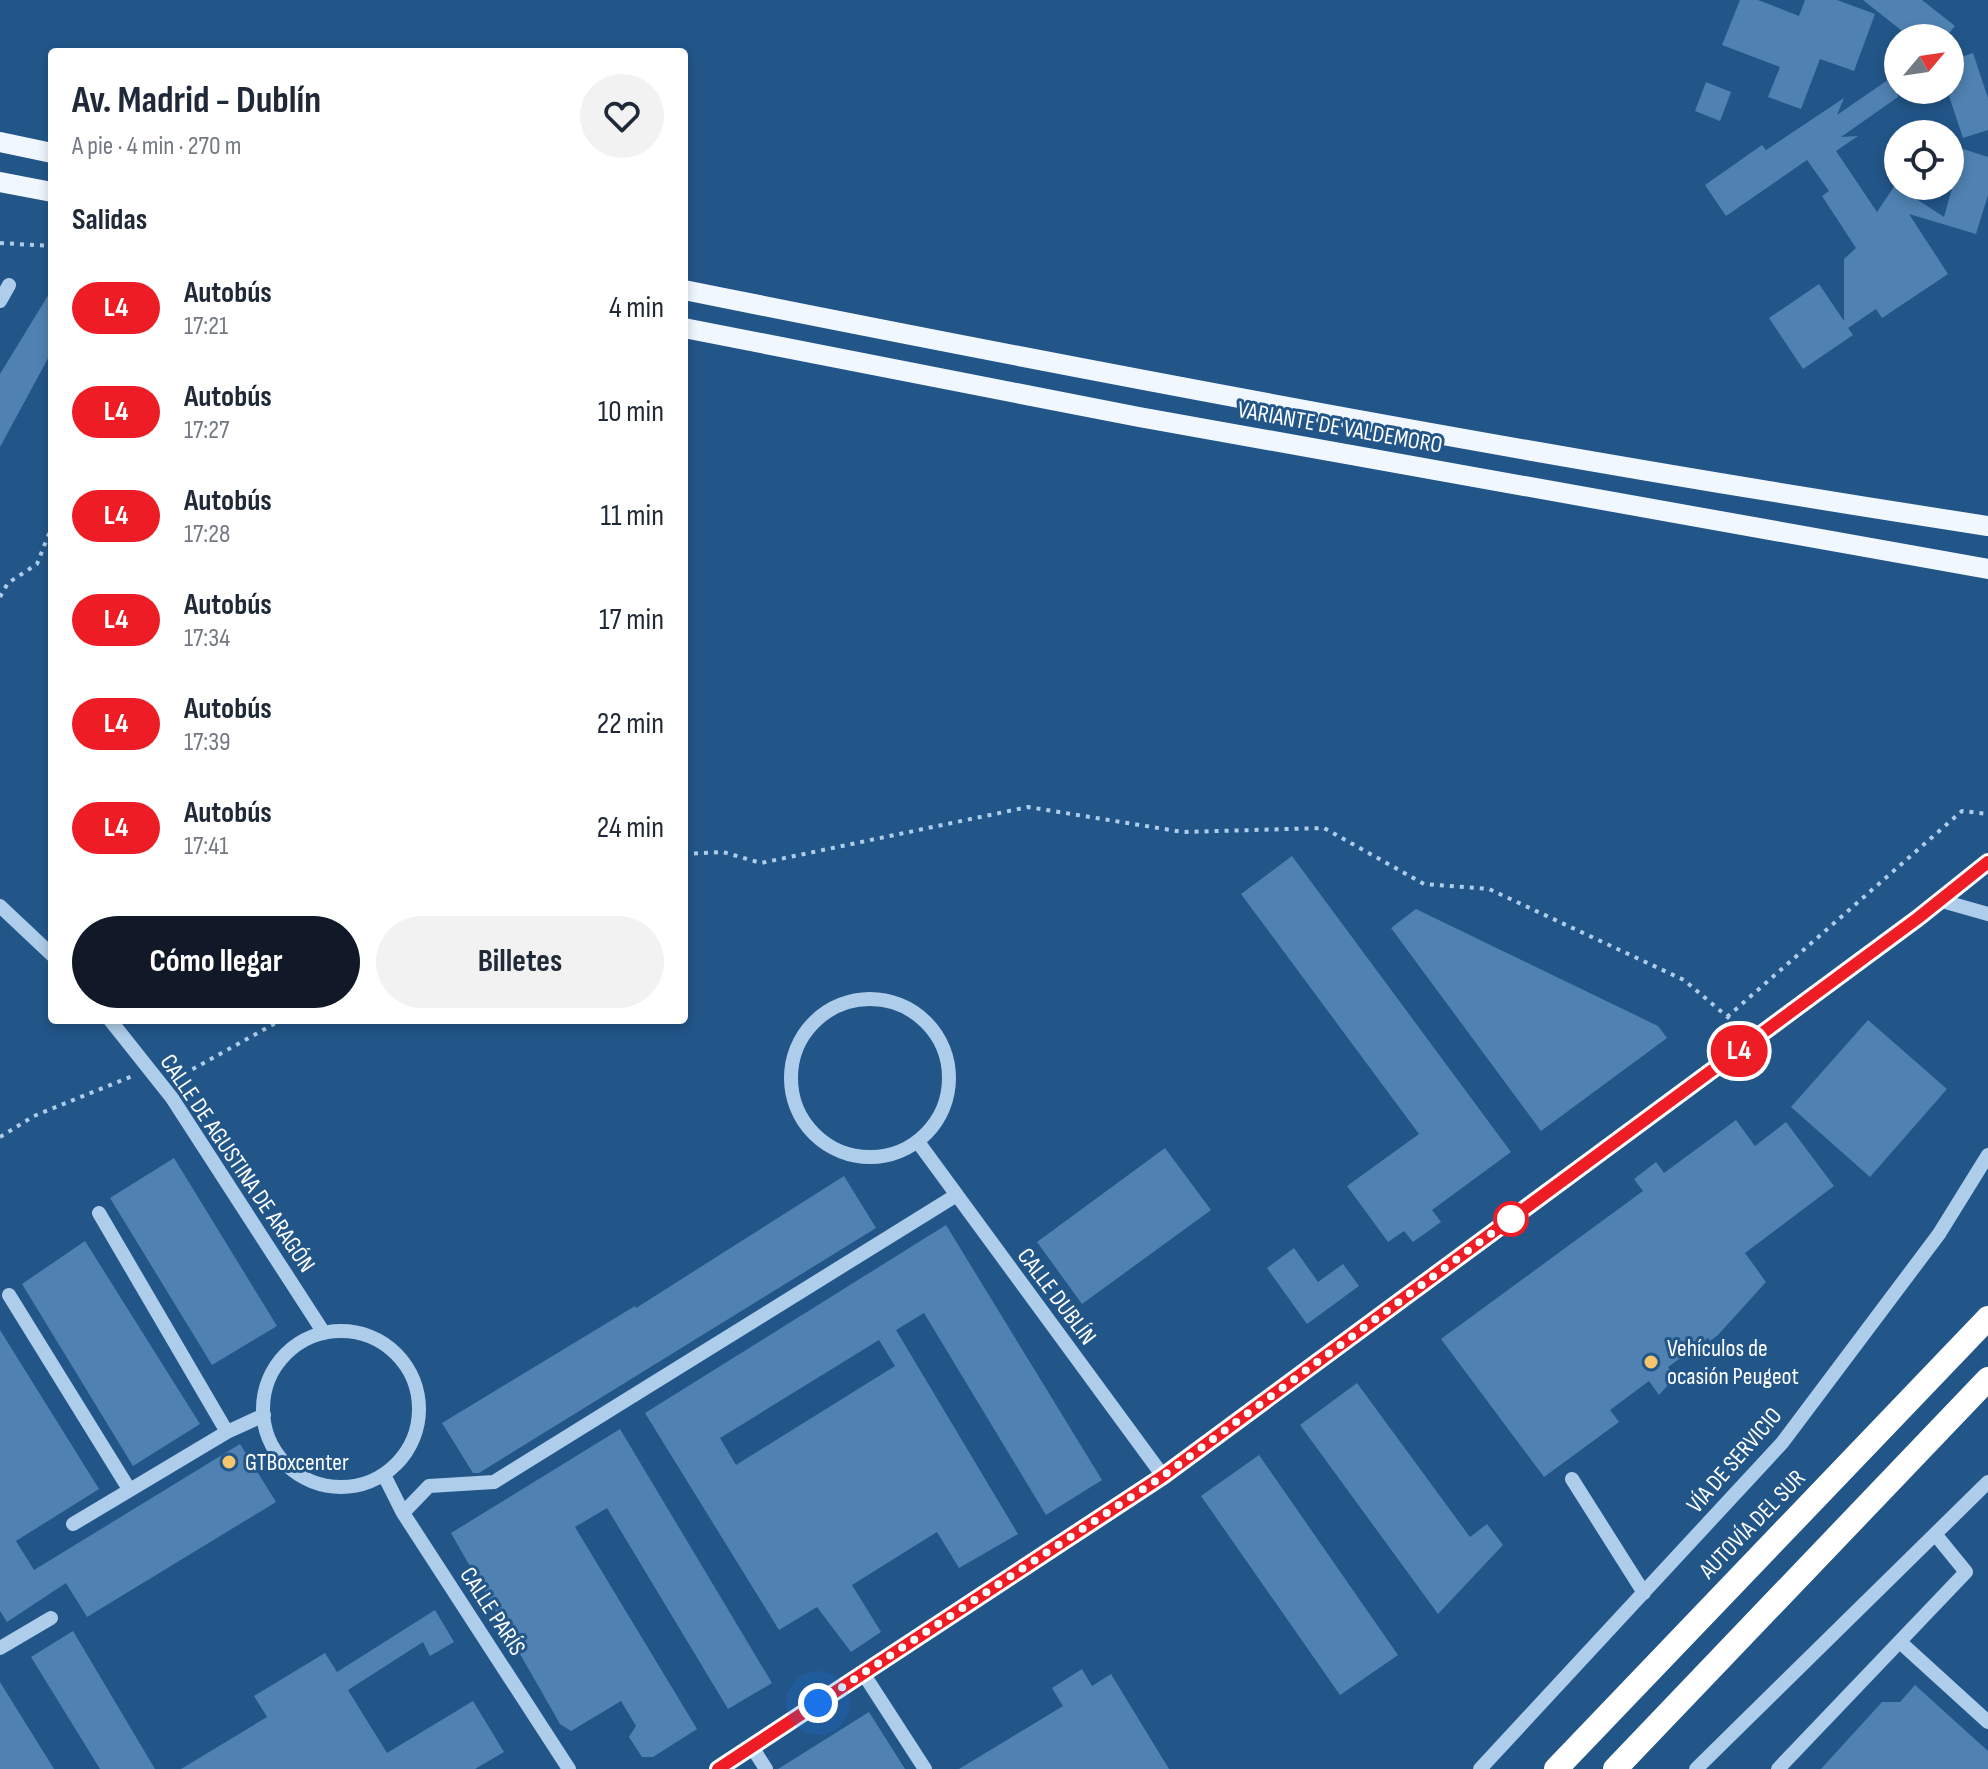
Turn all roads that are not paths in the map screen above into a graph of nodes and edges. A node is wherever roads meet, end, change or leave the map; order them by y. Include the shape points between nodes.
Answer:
1 (0, 142) edge
2 (48, 152) edge
3 (0, 182) edge
4 (48, 191) edge
5 (9, 285) dead end
6 (688, 291) edge
7 (0, 301) edge
8 (688, 329) edge
9 (1988, 526) edge
10 (1988, 569) edge
11 (1988, 862) edge
12 (1942, 901) junction
13 (0, 906) edge
14 (1988, 914) edge
15 (48, 951) edge
16 (113, 1024) edge
17 (918, 1142) junction
18 (1988, 1155) edge
19 (955, 1196) junction
20 (99, 1213) dead end
21 (9, 1295) dead end
22 (1988, 1318) edge
23 (324, 1333) junction
24 (1988, 1379) edge
25 (264, 1415) junction
26 (227, 1432) junction
27 (384, 1475) junction
28 (1163, 1476) junction
29 (1572, 1479) dead end
30 (1988, 1482) edge
31 (129, 1489) junction
32 (403, 1513) junction
33 (73, 1524) dead end
34 (1935, 1534) junction
35 (1644, 1593) junction
36 (51, 1618) dead end
37 (1900, 1642) junction
38 (0, 1648) edge
39 (863, 1673) junction
40 (1988, 1722) edge
41 (752, 1747) junction
42 (569, 1769) edge
43 (718, 1769) edge
44 (766, 1769) edge
45 (925, 1769) edge
46 (1480, 1769) edge
47 (1556, 1769) edge
48 (1615, 1769) edge
49 (1696, 1769) edge
50 (1778, 1769) edge

1 - 2 main road
3 - 4 main road
5 - 7 street
6 - 9 main road, VARIANTE DE VALDEMORO via 1143,382
8 - 10 main road, VARIANTE DE VALDEMORO via 1139,417
11 - 12 street
12 - 14 street
12 - 28 street
13 - 15 street
16 - 23 street, CALLE DE AGUSTINA DE ARAGÓN via 163,1085
17 - 17 street via 941,1115 950,1081 943,1046 922,1018 890,1001 855,999 822,1014 799,1041 790,1075 797,1110 818,1139 850,1155 885,1157
17 - 19 street, CALLE DUBLÍN
18 - 35 street, VÍA DE SERVICIO via 1939,1234 1782,1443
19 - 28 street, CALLE DUBLÍN
19 - 32 street via 494,1482 429,1486
20 - 26 street
21 - 31 street
22 - 47 highway, AUTOVÍA DEL SUR
23 - 25 street via 286,1354 265,1393
23 - 27 street via 348,1331 371,1337 392,1350 417,1390 414,1438
24 - 48 highway
25 - 26 street
25 - 27 street via 280,1457 307,1479 340,1487
26 - 31 street
27 - 32 street, CALLE PARÍS
28 - 39 street
29 - 35 street
30 - 34 street
31 - 33 street
32 - 42 street, CALLE PARÍS
34 - 37 street via 1966,1572
34 - 49 street
35 - 46 street, VÍA DE SERVICIO
36 - 38 street
37 - 40 street
37 - 50 street
39 - 41 street
39 - 45 street
41 - 43 street
41 - 44 street

